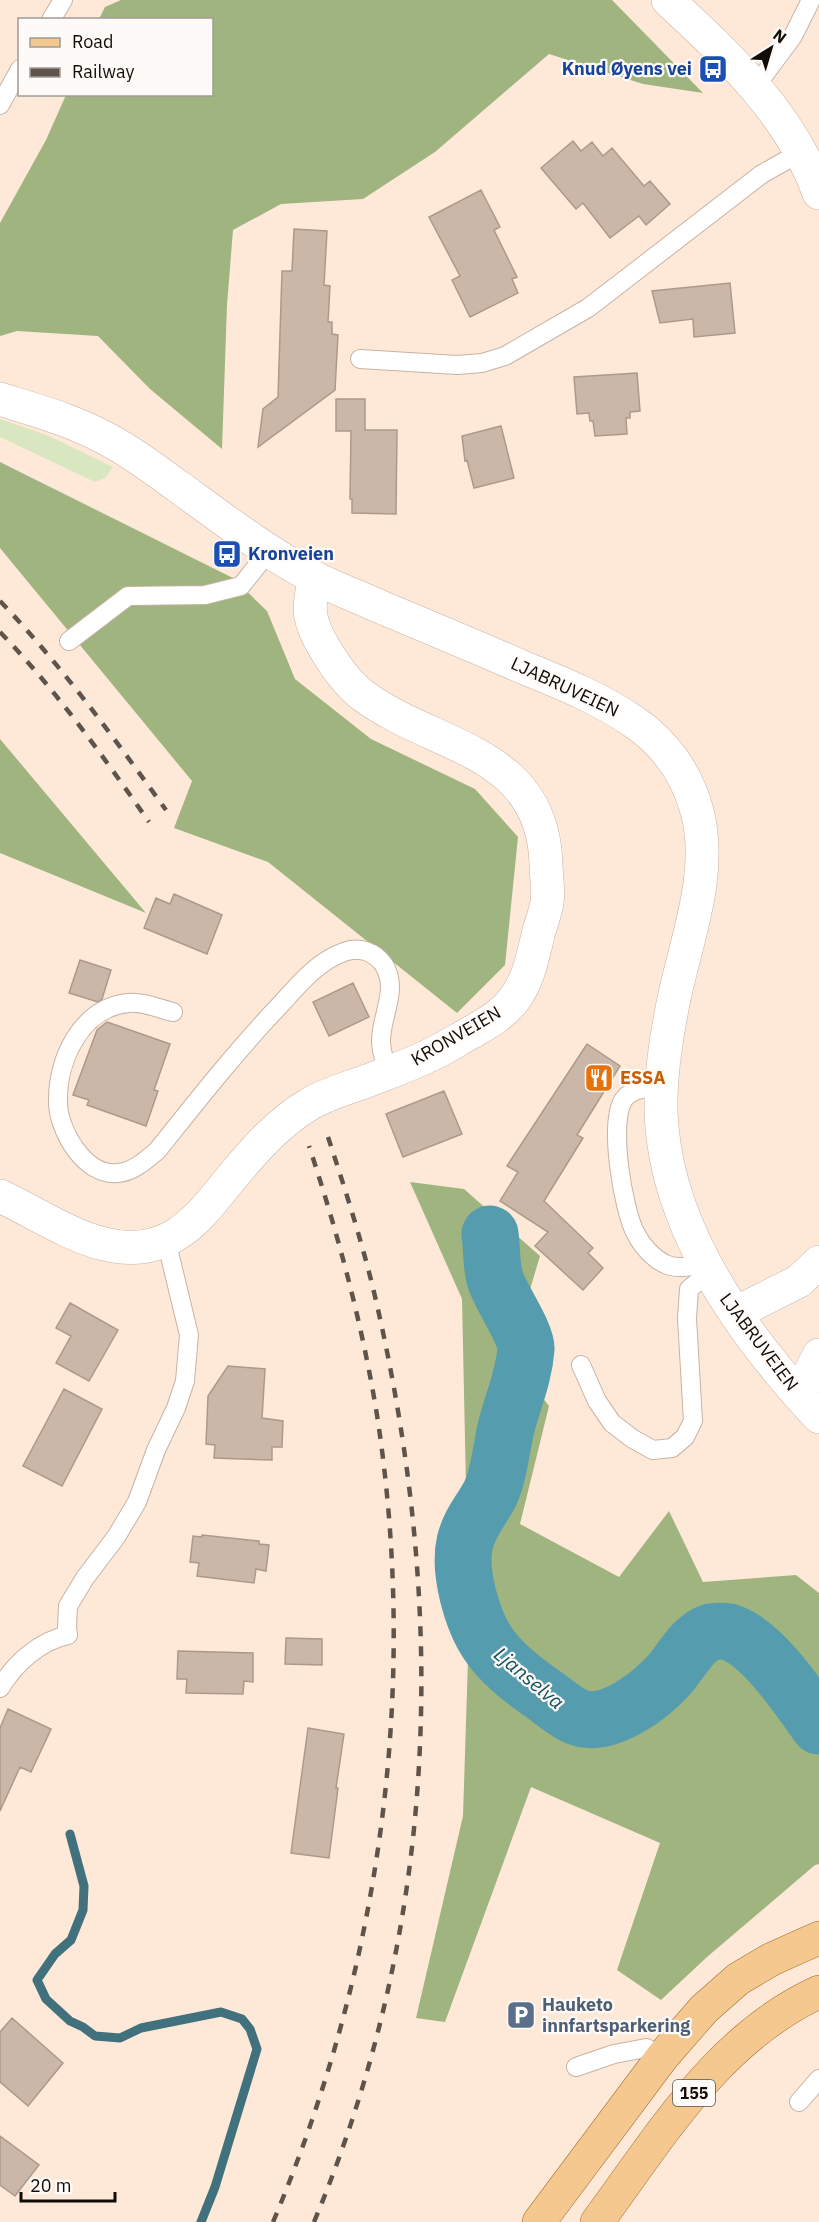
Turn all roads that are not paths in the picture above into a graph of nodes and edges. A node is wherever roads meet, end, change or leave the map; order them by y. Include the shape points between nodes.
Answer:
1 (63, 0) edge
2 (668, 0) edge
3 (811, 0) edge
4 (52, 18) edge
5 (18, 73) edge
6 (755, 87) junction
7 (0, 105) edge
8 (801, 152) junction
9 (819, 193) edge
10 (360, 359) dead end
11 (0, 399) edge
12 (269, 551) junction
13 (315, 578) junction
14 (69, 641) dead end
15 (173, 1012) dead end
16 (388, 1072) junction
17 (663, 1088) junction
18 (0, 1196) edge
19 (166, 1239) junction
20 (819, 1262) edge
21 (708, 1268) junction
22 (736, 1313) junction
23 (819, 1355) edge
24 (581, 1365) dead end
25 (809, 1406) edge
26 (0, 1688) edge
27 (819, 1938) edge
28 (819, 1992) edge
29 (663, 2056) junction
30 (576, 2067) dead end
31 (819, 2079) edge
32 (819, 2101) edge
33 (539, 2222) edge
34 (597, 2222) edge

1 - 4 lane
2 - 6 street
3 - 6 lane via 793,36
5 - 7 lane
6 - 8 street
8 - 9 street
8 - 10 lane via 762,174 588,308 505,356 457,365
11 - 12 street, LJABRUVEIEN via 103,436
12 - 13 street, LJABRUVEIEN
12 - 14 lane via 241,586 205,595 128,596
13 - 16 street, KRONVEIEN via 308,603 311,616 323,645 344,677 375,703 493,764 516,783 529,801 545,841 547,902 527,978 514,1000 500,1016 429,1056
13 - 17 street, LJABRUVEIEN via 602,702 648,732 673,759 696,807 702,861 671,1017
15 - 16 lane via 131,1002 118,1005 99,1014 74,1040 65,1059 58,1104 61,1122 82,1158 96,1168 117,1173 144,1162 157,1151 257,1029 306,977 344,952 366,951 377,957 388,975 389,1001 381,1042
16 - 19 street, KRONVEIEN via 311,1103 285,1121 264,1139 196,1218
17 - 21 street, LJABRUVEIEN via 661,1123 667,1163 679,1202
17 - 21 lane via 637,1089 620,1107 617,1144 625,1203 635,1234 664,1264
18 - 19 street, KRONVEIEN via 78,1236 113,1247 147,1248
19 - 26 lane via 189,1335 185,1381 176,1408 137,1502 68,1606 68,1635 55,1638 30,1654
20 - 22 street via 799,1281
21 - 22 street, LJABRUVEIEN
21 - 24 lane via 688,1289 693,1421 685,1437 672,1449 653,1450 612,1423
22 - 25 street, LJABRUVEIEN
23 - 25 street
27 - 29 main road, 155 via 738,1979 704,2009
28 - 34 main road, 155 via 768,2020 714,2068
29 - 30 lane via 646,2048
29 - 33 main road, 155
31 - 32 lane via 799,2102

